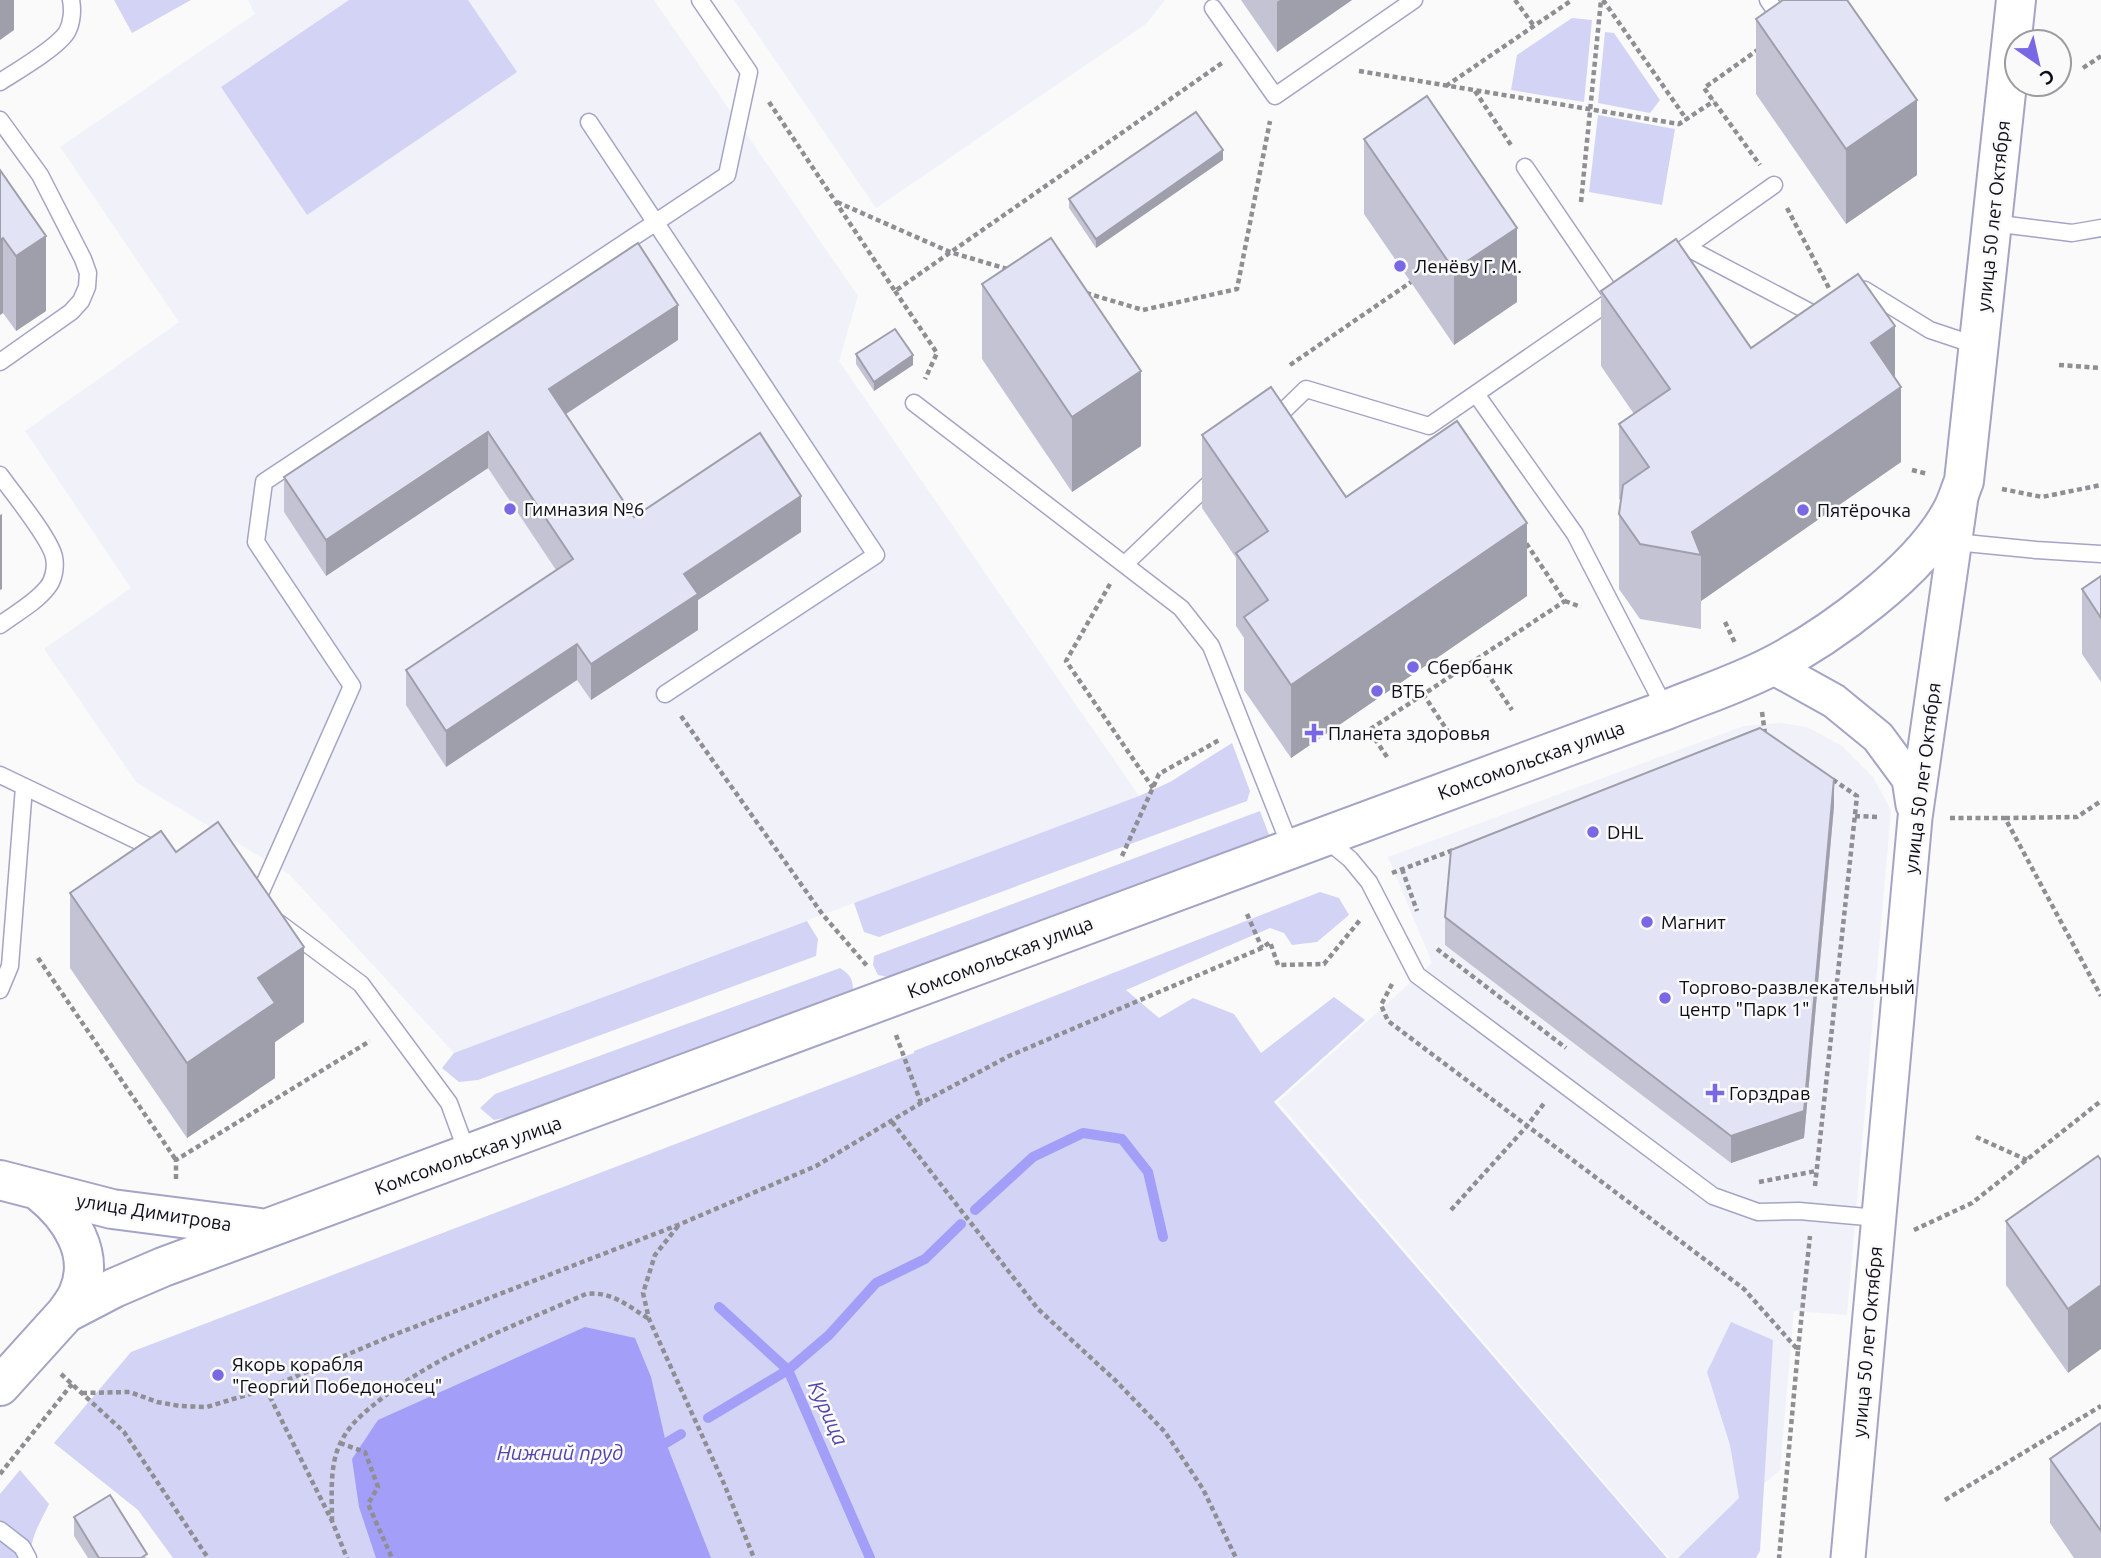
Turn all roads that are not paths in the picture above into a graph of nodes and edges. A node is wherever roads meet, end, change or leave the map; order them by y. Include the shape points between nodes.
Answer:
1 (71, 0) edge
2 (700, 0) edge
3 (1415, 0) edge
4 (1768, 0) edge
5 (2016, 0) edge
6 (1213, 8) dead end
7 (1794, 25) edge
8 (0, 82) edge
9 (0, 120) edge
10 (589, 122) dead end
11 (1525, 167) road end
12 (1774, 185) road end
13 (656, 222) junction
14 (1992, 223) junction
15 (2101, 228) edge
16 (1686, 247) junction
17 (1655, 269) edge
18 (1635, 283) edge
19 (1614, 298) junction
20 (1979, 346) junction
21 (0, 362) edge
22 (1476, 394) junction
23 (914, 403) road end
24 (1255, 438) edge
25 (1226, 467) edge
26 (0, 475) edge
27 (1981, 484) junction
28 (1955, 542) junction
29 (2101, 554) edge
30 (1125, 564) junction
31 (0, 625) edge
32 (1771, 666) junction
33 (665, 694) road end
34 (1666, 710) junction
35 (0, 775) edge
36 (24, 787) junction
37 (1917, 818) junction
38 (1304, 843) junction
39 (174, 859) edge
40 (0, 990) edge
41 (468, 1155) junction
42 (0, 1180) edge
43 (40, 1192) junction
44 (269, 1228) junction
45 (1877, 1233) junction
46 (66, 1314) junction
47 (0, 1386) edge
48 (0, 1530) edge
49 (28, 1558) edge
50 (1848, 1558) edge

1 - 8 lane via 72,18 66,33
2 - 13 lane via 749,72 727,176
3 - 6 lane via 1275,96
4 - 7 lane
5 - 14 street, улица 50 лет Октября
9 - 21 lane via 40,175 88,273 87,288 71,312
10 - 13 lane
11 - 19 lane
12 - 16 lane
13 - 33 lane via 876,555
13 - 41 lane via 264,482 256,542 352,686 250,901 361,984 449,1103
14 - 15 lane via 2072,233
14 - 20 street, улица 50 лет Октября
16 - 17 lane
16 - 20 lane via 1821,320 1865,290 1930,330
18 - 19 lane
19 - 22 lane
20 - 27 street, улица 50 лет Октября
22 - 24 lane via 1429,426 1306,389
22 - 34 lane via 1575,534
23 - 30 lane
25 - 30 lane
26 - 31 lane via 48,544 54,572 39,596
27 - 28 street, улица 50 лет Октября
27 - 32 street, Комсомольская улица via 1888,585 1834,628
28 - 29 lane
28 - 37 street, улица 50 лет Октября
30 - 38 lane via 1181,608 1211,646 1242,726
32 - 34 street, Комсомольская улица
32 - 37 street via 1834,701 1878,737 1909,779
34 - 38 street, Комсомольская улица
35 - 36 lane
36 - 39 lane
36 - 40 lane via 10,967
37 - 45 street, улица 50 лет Октября
38 - 41 street, Комсомольская улица
38 - 45 lane via 1334,846 1350,859 1369,882 1417,975 1713,1196 1758,1212 1812,1212
41 - 44 street, Комсомольская улица
42 - 43 street, улица Димитрова
43 - 44 street, улица Димитрова via 112,1209
43 - 46 street via 71,1224 83,1258 83,1279
44 - 46 street, Комсомольская улица via 163,1267
45 - 50 street, улица 50 лет Октября
46 - 47 street, Комсомольская улица
48 - 49 lane via 22,1547

